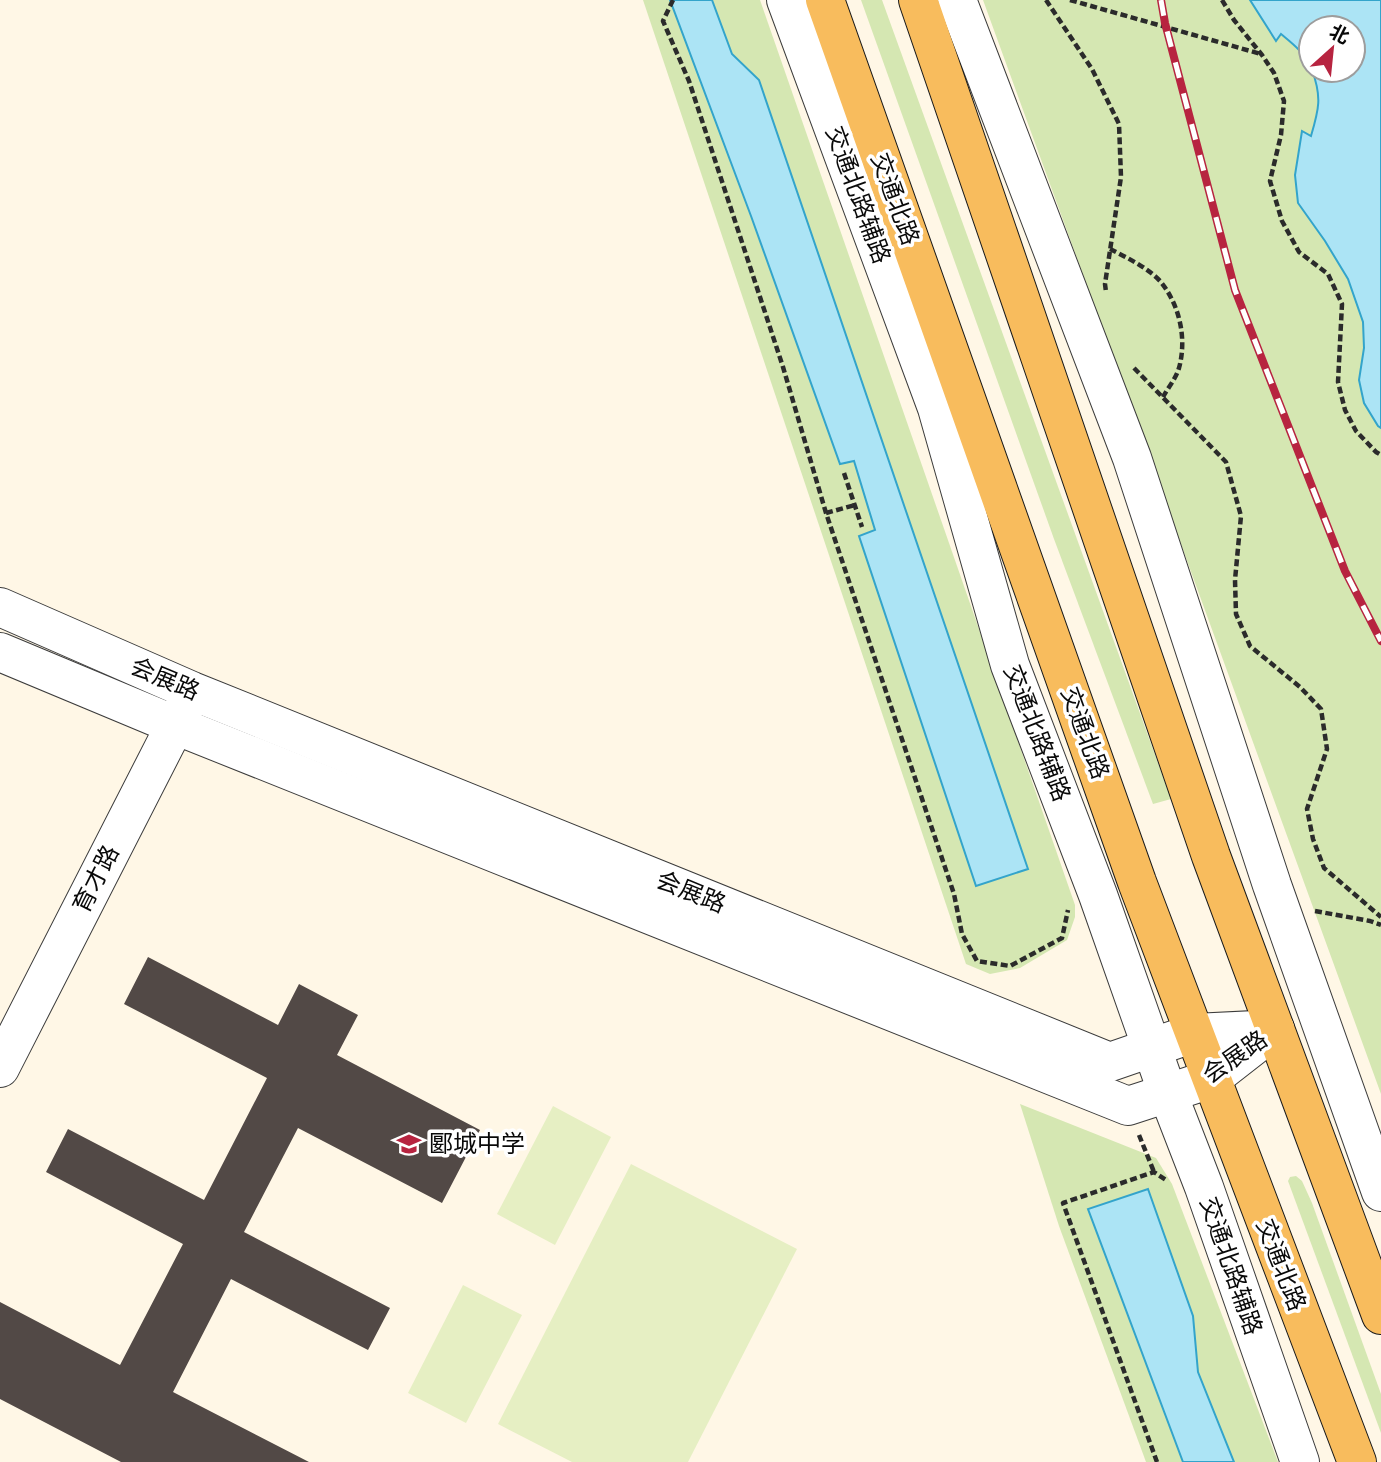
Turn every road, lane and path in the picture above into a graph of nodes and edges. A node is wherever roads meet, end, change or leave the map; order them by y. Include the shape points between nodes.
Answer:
1 (673, 0) edge
2 (786, 0) edge
3 (825, 0) edge
4 (918, 0) edge
5 (957, 0) edge
6 (1046, 0) edge
7 (1070, 0) edge
8 (1222, 0) edge
9 (1262, 55) junction
10 (1110, 249) junction
11 (1107, 296) dead end
12 (1125, 359) dead end
13 (1163, 397) junction
14 (1381, 455) edge
15 (844, 473) dead end
16 (855, 505) junction
17 (826, 513) junction
18 (862, 527) dead end
19 (0, 607) edge
20 (0, 652) edge
21 (192, 691) junction
22 (175, 725) junction
23 (1069, 905) dead end
24 (1309, 910) dead end
25 (1381, 917) edge
26 (1381, 925) edge
27 (1275, 1029) junction
28 (1194, 1033) junction
29 (1152, 1047) junction
30 (0, 1068) edge
31 (1211, 1079) junction
32 (1168, 1094) junction
33 (1139, 1134) dead end
34 (1154, 1172) junction
35 (1172, 1184) dead end
36 (1381, 1192) edge
37 (1381, 1315) edge
38 (1157, 1462) edge
39 (1300, 1462) edge
40 (1357, 1462) edge

1 - 17 path via 663,20 710,146
2 - 29 street, 交通北路辅路 via 937,408 1010,665
3 - 28 main road, 交通北路
4 - 27 main road via 1211,856
5 - 36 street via 1132,458 1272,885
6 - 10 path via 1092,69 1119,124 1121,177
7 - 9 path
8 - 9 path
9 - 14 path via 1275,73 1284,101 1270,181 1282,221 1299,252 1328,274 1342,304 1338,382 1345,410 1356,431
10 - 11 path
10 - 13 path via 1159,280 1177,307 1182,335 1178,370
12 - 13 path
13 - 25 path via 1226,462 1241,516 1236,614 1250,646 1321,709 1327,750 1307,809 1324,868
15 - 16 path
16 - 17 path
16 - 18 path
17 - 23 path via 954,894 962,934 977,961 1010,965 1062,938
19 - 21 street, 会展路
20 - 22 street, 会展路
21 - 22 street, 育才路
21 - 29 street, 会展路 via 1110,1062
22 - 30 street, 育才路
22 - 32 street, 会展路 via 1128,1106
24 - 26 path
27 - 28 street, 会展路
27 - 31 street, 会展路
27 - 37 main road
28 - 29 street, 会展路
28 - 31 main road, 交通北路
29 - 32 street, 交通北路辅路
31 - 32 street, 会展路
31 - 40 main road, 交通北路
32 - 39 street, 交通北路辅路
33 - 34 path
34 - 35 path
34 - 38 path via 1063,1203

